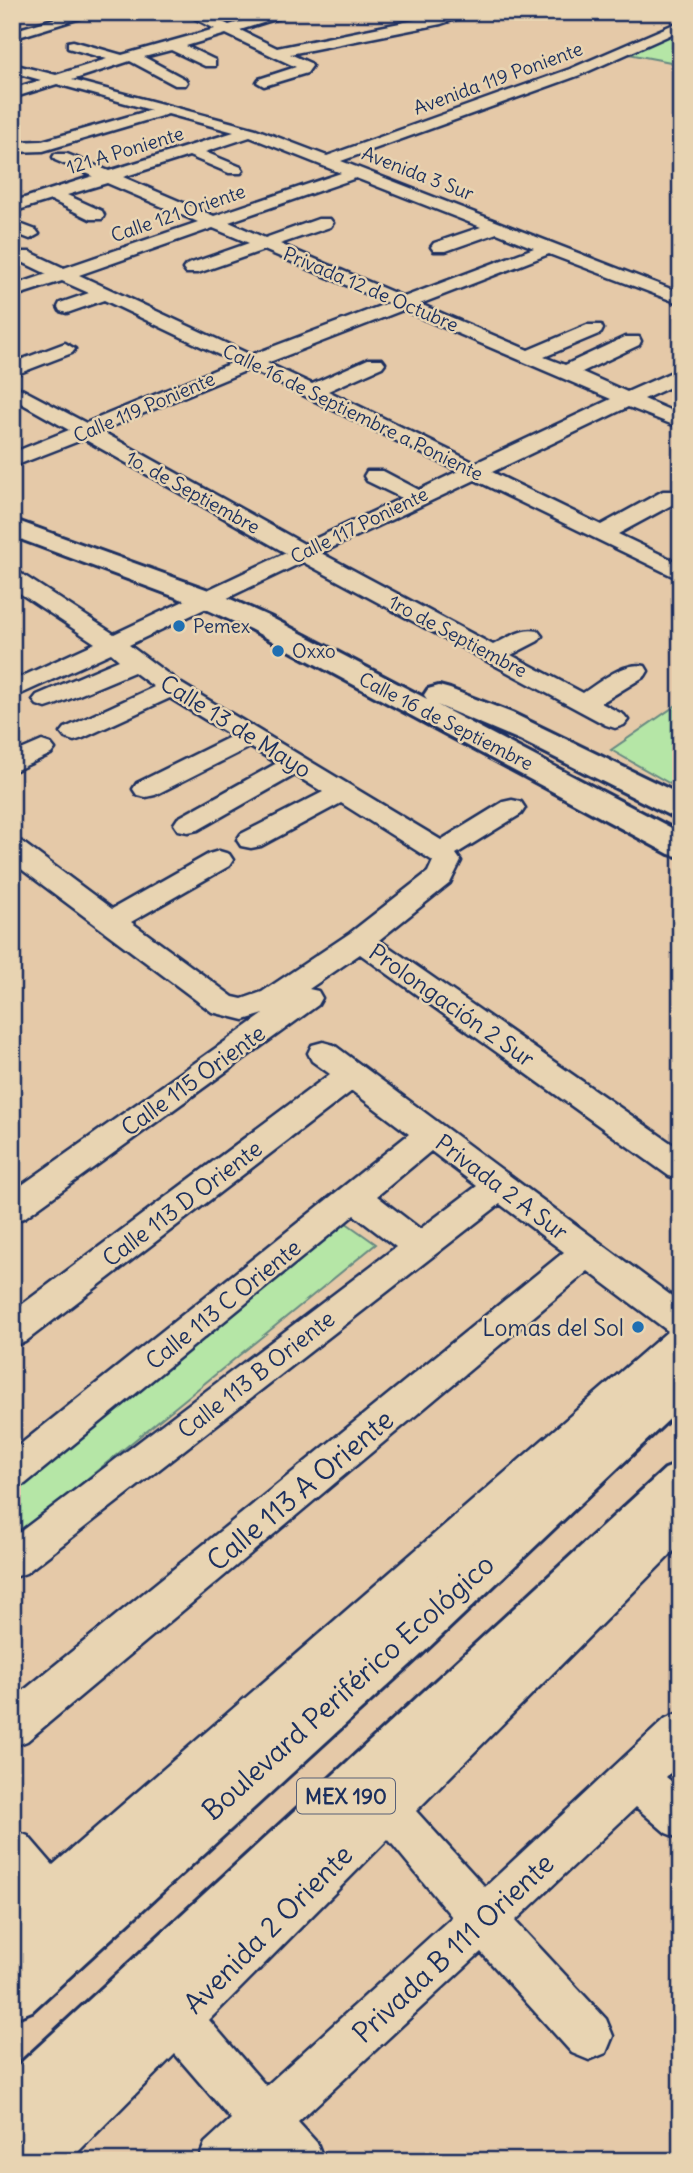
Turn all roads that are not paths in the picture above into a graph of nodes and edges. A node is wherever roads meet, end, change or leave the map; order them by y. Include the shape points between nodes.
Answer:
1 (93, 12) edge
2 (190, 12) edge
3 (291, 12) edge
4 (470, 12) edge
5 (448, 15) edge
6 (378, 18) dead end
7 (12, 22) edge
8 (681, 25) edge
9 (35, 28) junction
10 (402, 28) junction
11 (226, 30) junction
12 (12, 35) edge
13 (364, 36) junction
14 (73, 45) dead end
15 (173, 45) junction
16 (383, 46) dead end
17 (276, 52) junction
18 (127, 58) junction
19 (210, 63) dead end
20 (12, 68) edge
21 (57, 80) junction
22 (180, 82) dead end
23 (264, 82) dead end
24 (12, 94) edge
25 (136, 99) junction
26 (99, 109) dead end
27 (171, 109) junction
28 (178, 127) dead end
29 (251, 132) junction
30 (222, 142) junction
31 (12, 147) edge
32 (190, 151) junction
33 (138, 152) dead end
34 (61, 157) dead end
35 (161, 160) junction
36 (327, 160) junction
37 (130, 170) junction
38 (235, 170) dead end
39 (358, 172) junction
40 (307, 175) dead end
41 (108, 177) junction
42 (328, 183) junction
43 (169, 188) dead end
44 (236, 192) dead end
45 (52, 194) junction
46 (266, 205) junction
47 (12, 207) edge
48 (96, 215) dead end
49 (213, 222) junction
50 (324, 223) dead end
51 (12, 226) edge
52 (499, 227) junction
53 (30, 234) dead end
54 (264, 244) junction
55 (103, 245) dead end
56 (440, 247) dead end
57 (549, 247) junction
58 (124, 254) junction
59 (23, 256) dead end
60 (192, 270) dead end
61 (63, 275) junction
62 (12, 292) edge
63 (104, 294) junction
64 (681, 299) edge
65 (405, 302) junction
66 (67, 307) dead end
67 (594, 329) dead end
68 (632, 341) dead end
69 (65, 349) dead end
70 (529, 356) junction
71 (251, 362) junction
72 (375, 363) dead end
73 (12, 369) edge
74 (566, 372) junction
75 (681, 373) edge
76 (12, 390) edge
77 (312, 391) junction
78 (627, 398) junction
79 (681, 422) edge
80 (87, 432) junction
81 (12, 461) edge
82 (474, 470) junction
83 (375, 475) dead end
84 (671, 496) dead end
85 (416, 497) junction
86 (12, 510) edge
87 (12, 527) edge
88 (601, 534) junction
89 (301, 552) junction
90 (681, 573) edge
91 (12, 578) edge
92 (217, 594) junction
93 (530, 636) dead end
94 (112, 643) junction
95 (492, 654) junction
96 (136, 662) junction
97 (636, 671) dead end
98 (172, 688) junction
99 (400, 689) junction
100 (12, 691) edge
101 (46, 700) dead end
102 (583, 703) junction
103 (615, 720) dead end
104 (74, 733) dead end
105 (251, 737) junction
106 (41, 749) dead end
107 (532, 758) junction
108 (12, 764) edge
109 (295, 764) junction
110 (146, 789) dead end
111 (342, 792) junction
112 (512, 808) dead end
113 (681, 808) edge
114 (188, 824) dead end
115 (681, 829) edge
116 (251, 841) dead end
117 (681, 847) edge
118 (16, 856) edge
119 (219, 860) dead end
120 (681, 860) edge
121 (441, 864) junction
122 (112, 921) junction
123 (367, 945) junction
124 (323, 1053) dead end
125 (351, 1075) junction
126 (432, 1133) junction
127 (681, 1167) edge
128 (500, 1186) junction
129 (355, 1197) junction
130 (12, 1209) edge
131 (420, 1248) junction
132 (588, 1252) junction
133 (681, 1322) edge
134 (12, 1332) edge
135 (681, 1341) edge
136 (681, 1380) edge
137 (12, 1474) edge
138 (681, 1483) edge
139 (681, 1518) edge
140 (12, 1562) edge
141 (12, 1727) edge
142 (681, 1732) edge
143 (635, 1778) junction
144 (681, 1818) edge
145 (405, 1828) dead end
146 (12, 1852) edge
147 (51, 1897) junction
148 (484, 1921) junction
149 (12, 1931) edge
150 (12, 1991) edge
151 (177, 2019) junction
152 (589, 2036) dead end
153 (12, 2112) edge
154 (265, 2119) junction
155 (34, 2161) edge
156 (223, 2161) edge
157 (299, 2161) edge

1 - 9 street
2 - 11 street
3 - 11 street
4 - 5 street
5 - 10 street
6 - 10 street
7 - 9 street
8 - 36 street, Avenida 119 Poniente via 575,72
9 - 12 street
10 - 13 street
11 - 15 street
11 - 17 street
13 - 16 street
13 - 17 street
14 - 18 street
15 - 18 street
15 - 19 street
17 - 23 street via 305,68
18 - 21 street
18 - 22 street
20 - 21 street, Avenida 3 Sur
21 - 24 street
21 - 25 street, Avenida 3 Sur
25 - 26 street
25 - 27 street, Avenida 3 Sur
27 - 29 street, Avenida 3 Sur
27 - 31 street via 43,146
28 - 30 street
29 - 30 street, 121 A Poniente
29 - 36 street, Avenida 3 Sur
30 - 32 street, 121 A Poniente
32 - 35 street, 121 A Poniente
32 - 38 street
33 - 35 street
34 - 41 street, Privada 12 de Octubre
35 - 37 street, 121 A Poniente
36 - 39 street, Avenida 3 Sur
37 - 41 street, 121 A Poniente
37 - 43 street
39 - 42 street, Calle 121 Oriente
39 - 52 street, Avenida 3 Sur
40 - 42 street
41 - 45 street, 121 A Poniente
41 - 49 street, Privada 12 de Octubre
42 - 46 street, Calle 121 Oriente
44 - 46 street
45 - 47 street, 121 A Poniente
45 - 48 street
46 - 49 street, Calle 121 Oriente
49 - 54 street, Privada 12 de Octubre
49 - 58 street, Calle 121 Oriente
50 - 54 street
51 - 53 street
52 - 56 street
52 - 57 street, Avenida 3 Sur
54 - 60 street
54 - 65 street, Privada 12 de Octubre
55 - 58 street
57 - 64 street, Avenida 3 Sur
57 - 65 street, Calle 119 Poniente
58 - 61 street, Calle 121 Oriente
59 - 61 street, Calle 16 de Septiembre a Poniente
61 - 62 street, Calle 121 Oriente
61 - 63 street, Calle 16 de Septiembre a Poniente
63 - 66 street
63 - 71 street, Calle 16 de Septiembre a Poniente
65 - 70 street, Privada 12 de Octubre
65 - 71 street, Calle 119 Poniente
67 - 70 street
68 - 74 street
69 - 73 street
70 - 74 street, Privada 12 de Octubre
71 - 77 street, Calle 16 de Septiembre a Poniente
71 - 80 street, Calle 119 Poniente
72 - 77 street
74 - 78 street, Privada 12 de Octubre
75 - 78 street, Calle 117 Poniente
76 - 80 street, 1o. de Septiembre
77 - 82 street, Calle 16 de Septiembre a Poniente
78 - 79 street, Privada 12 de Octubre
78 - 82 street, Calle 117 Poniente
80 - 81 street, Calle 119 Poniente
80 - 89 street, 1o. de Septiembre
82 - 85 street, Calle 117 Poniente
82 - 88 street, Calle 16 de Septiembre a Poniente
83 - 85 street
84 - 88 street
85 - 89 street, Calle 117 Poniente
86 - 92 main road, Calle 16 de Septiembre
87 - 92 main road, Calle 16 de Septiembre
88 - 90 street, Calle 16 de Septiembre a Poniente
89 - 92 street, Calle 117 Poniente
89 - 95 street, 1ro de Septiembre
91 - 94 street, Calle 13 de Mayo
92 - 94 street, Calle 117 Poniente
92 - 99 main road, Calle 16 de Septiembre via 276,612
93 - 95 street
94 - 96 street, Calle 13 de Mayo
94 - 100 street, Calle 117 Poniente
95 - 102 street, 1ro de Septiembre
96 - 98 street, Calle 13 de Mayo
96 - 101 street
97 - 102 street
98 - 104 street
98 - 105 street, Calle 13 de Mayo
99 - 107 main road, Calle 16 de Septiembre
99 - 113 main road via 482,710
99 - 120 main road via 449,737
102 - 103 street, 1ro de Septiembre
105 - 109 street, Calle 13 de Mayo
105 - 110 street
106 - 108 street
107 - 115 main road, Calle 16 de Septiembre
107 - 117 main road, Calle 16 de Septiembre
109 - 111 street, Calle 13 de Mayo
109 - 114 street
111 - 116 street
111 - 121 street, Calle 13 de Mayo
112 - 121 street, Calle 115 Oriente
118 - 122 street, Prolongación 2 Sur
119 - 122 street
121 - 123 street, Calle 115 Oriente
122 - 123 street, Prolongación 2 Sur via 233,1009 273,999
123 - 127 street, Prolongación 2 Sur
123 - 130 street, Calle 115 Oriente
124 - 125 street, Privada 2 A Sur
125 - 126 street, Privada 2 A Sur
125 - 134 street, Calle 113 D Oriente
126 - 128 street, Privada 2 A Sur
126 - 129 street, Calle 113 C Oriente
128 - 131 street, Calle 113 B Oriente
128 - 132 street, Privada 2 A Sur
129 - 131 street
129 - 137 street, Calle 113 C Oriente
131 - 140 street, Calle 113 B Oriente
132 - 133 street, Privada 2 A Sur
132 - 141 street, Calle 113 A Oriente
135 - 147 street
136 - 150 main road, Boulevard Periférico Ecológico / MEX 190 via 403,1639
138 - 153 main road, MEX 190
139 - 151 street, Avenida 2 Oriente
142 - 143 street, Privada B 111 Oriente
143 - 144 street
143 - 148 street, Privada B 111 Oriente
145 - 148 street
146 - 147 street
147 - 149 street
148 - 152 street
148 - 154 street, Privada B 111 Oriente
151 - 154 street
151 - 155 street, Avenida 2 Oriente
154 - 156 street, Privada B 111 Oriente
154 - 157 street

